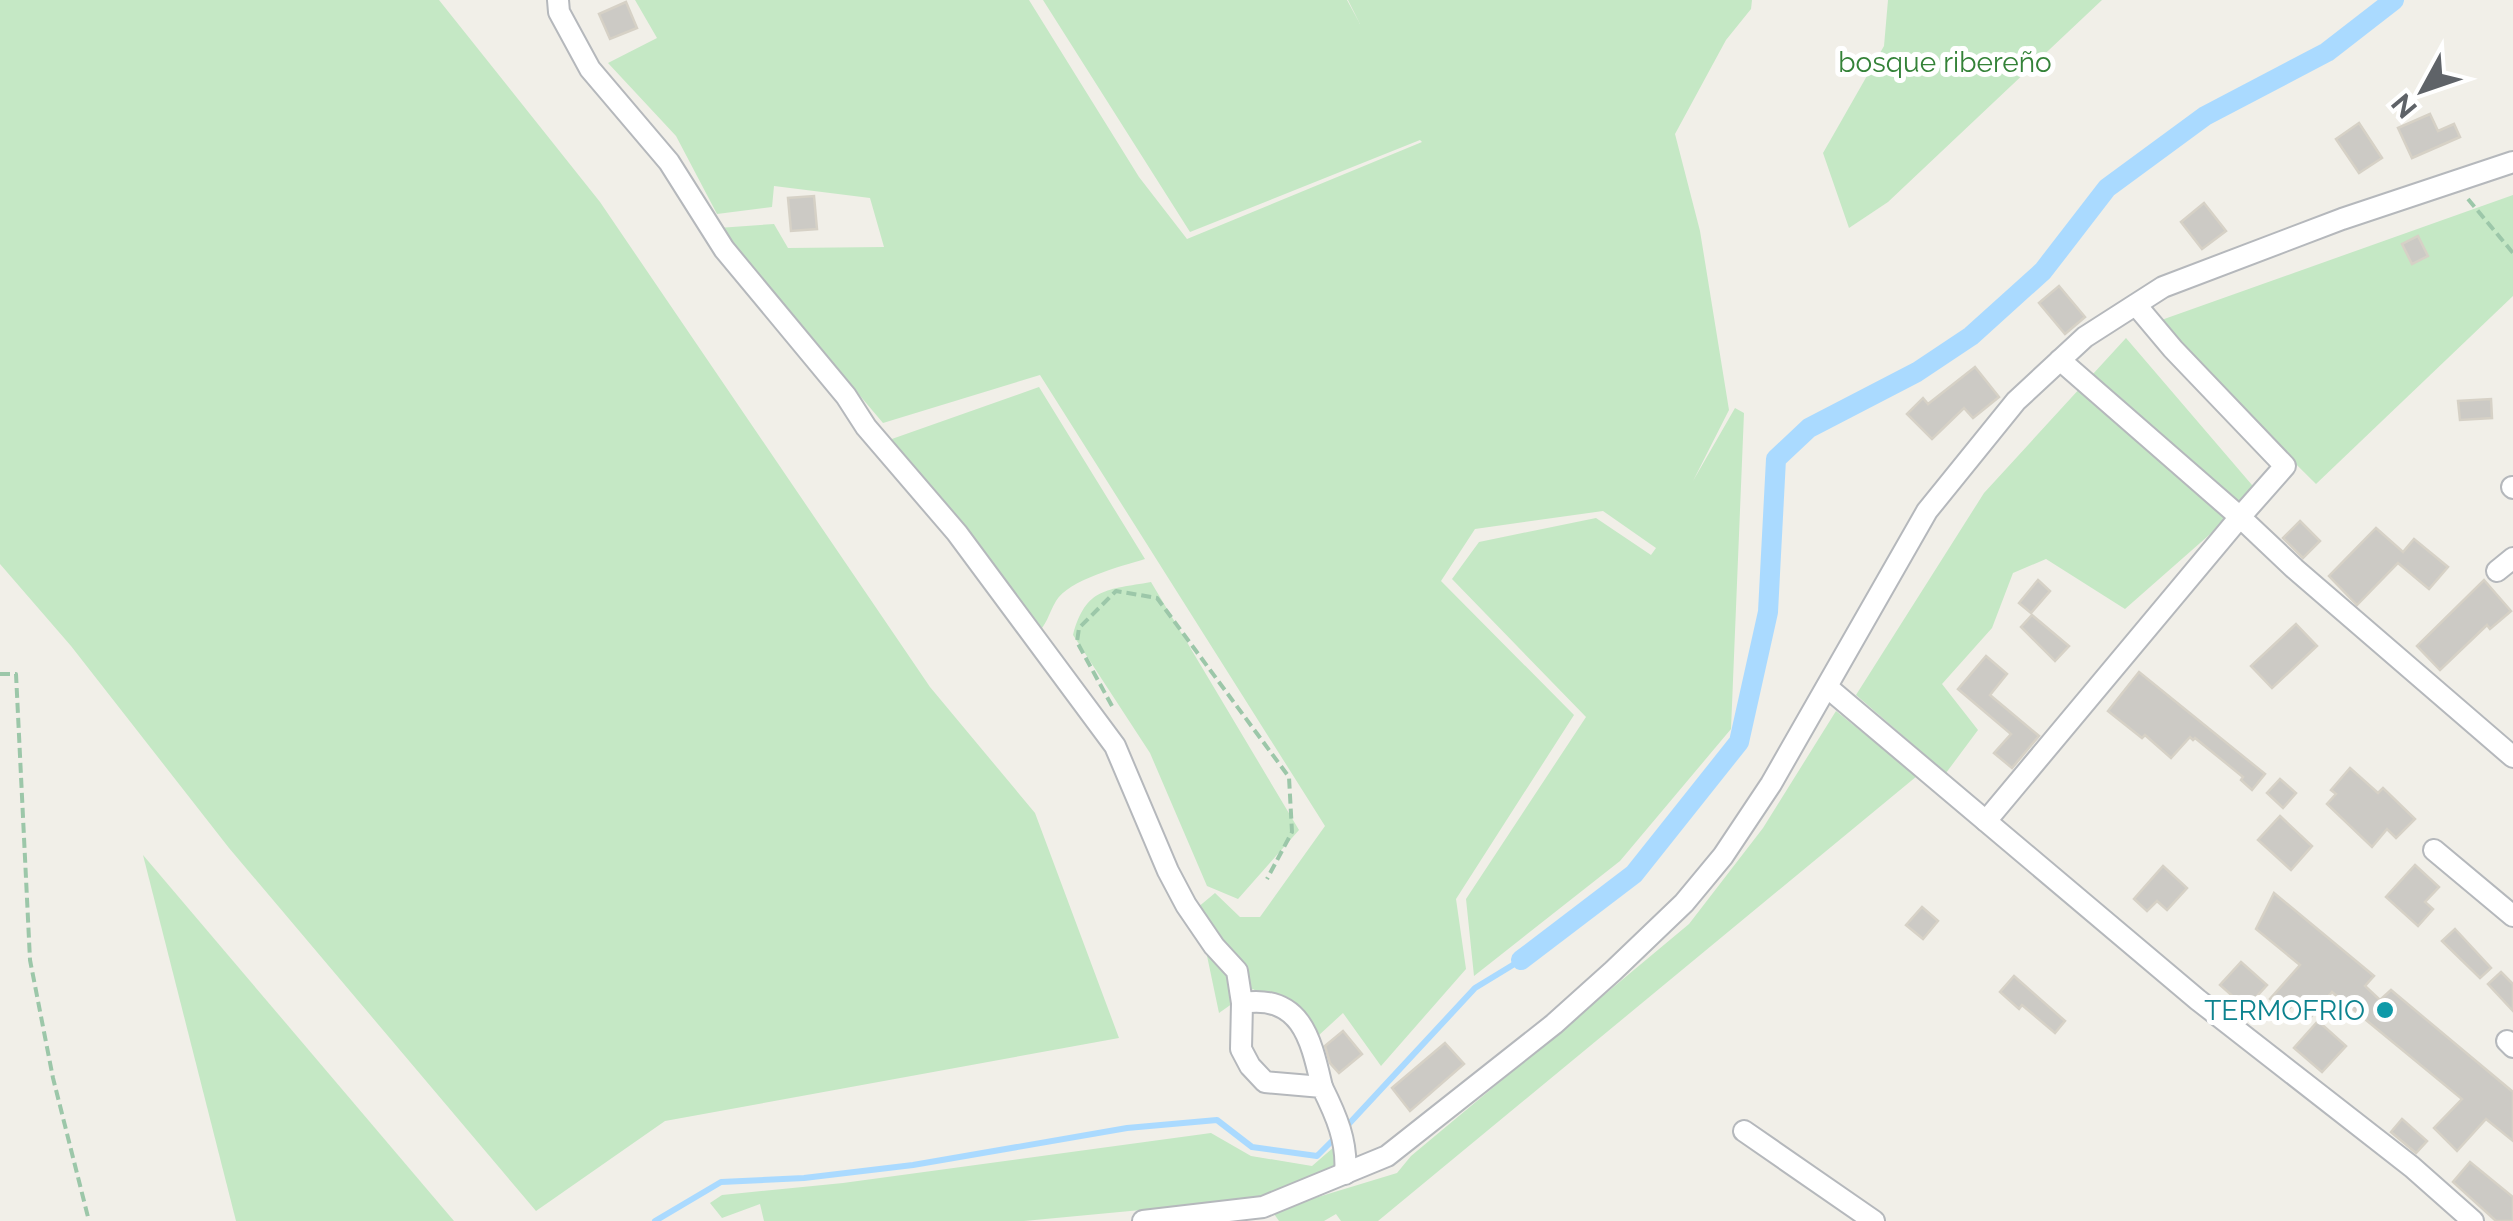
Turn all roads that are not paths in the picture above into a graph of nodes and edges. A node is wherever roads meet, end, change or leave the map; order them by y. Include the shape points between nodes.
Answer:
1 (558, 0) edge
2 (2513, 162) edge
3 (2136, 305) junction
4 (2060, 360) junction
5 (2240, 517) junction
6 (1826, 687) junction
7 (2513, 757) edge
8 (1986, 821) junction
9 (2434, 850) dead end
10 (2513, 916) edge
11 (1242, 1003) junction
12 (1322, 1087) junction
13 (1744, 1131) dead end
14 (1345, 1174) junction
15 (1266, 1214) edge
16 (1143, 1221) edge
17 (1874, 1221) edge
18 (2473, 1221) edge

1 - 11 street via 590,69 670,162 724,249 957,533 1116,746 1177,888 1238,971
2 - 3 street via 2342,218 2181,280
3 - 4 street
3 - 5 street via 2285,466
4 - 5 street
4 - 6 street via 2016,401 1928,512
5 - 7 street
5 - 8 street
6 - 8 street
6 - 14 street via 1771,784 1684,903 1554,1024 1387,1156
8 - 18 street
9 - 10 street
11 - 12 street via 1262,1000 1294,1016 1306,1030
11 - 12 street via 1241,1049 1265,1082
12 - 14 street via 1347,1154
13 - 17 street
14 - 15 street
15 - 16 street

